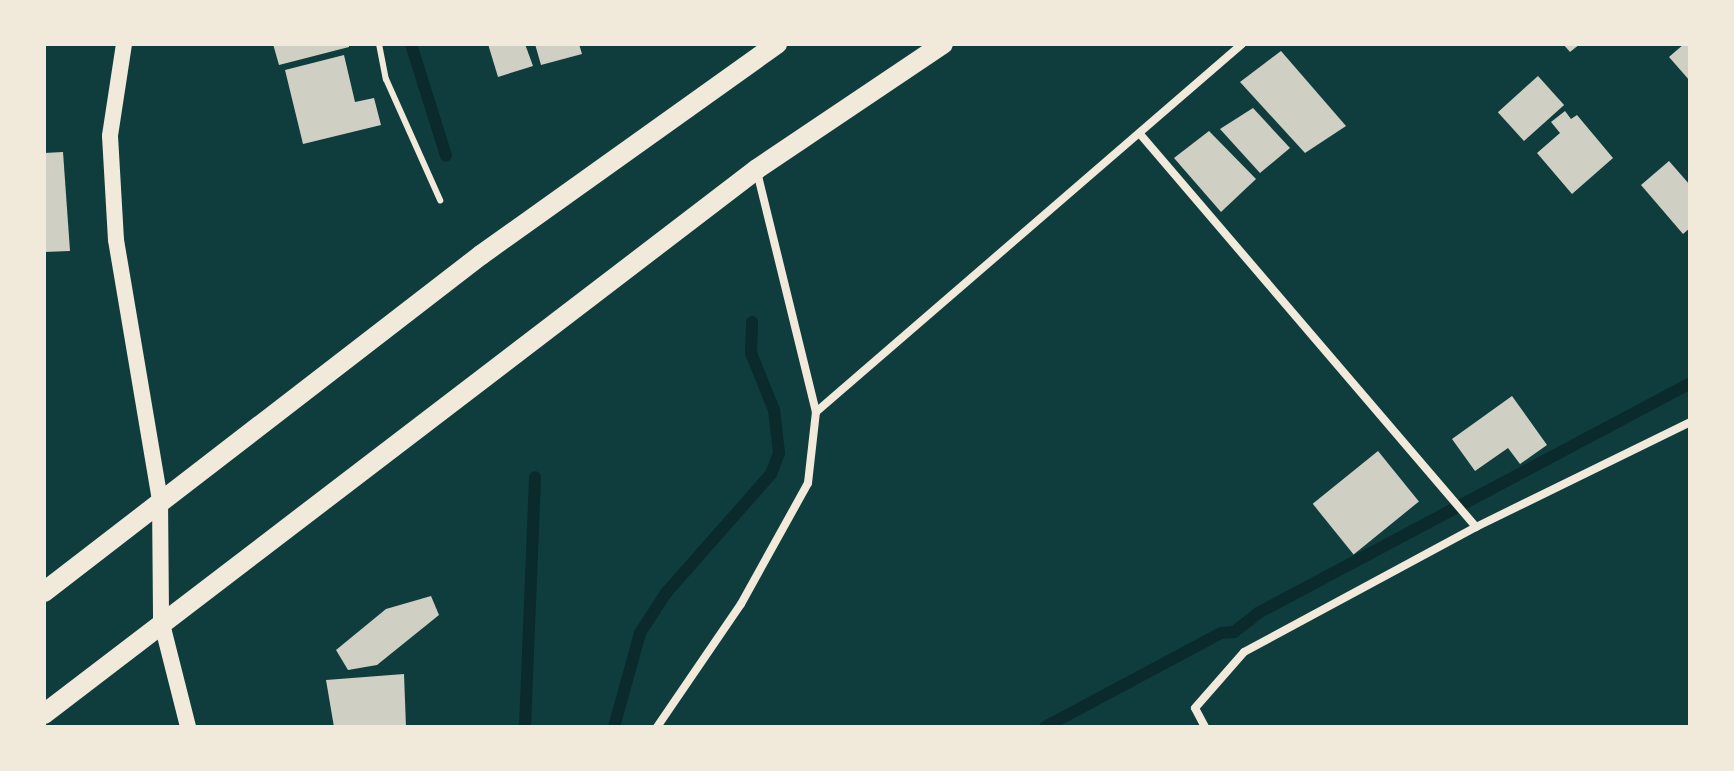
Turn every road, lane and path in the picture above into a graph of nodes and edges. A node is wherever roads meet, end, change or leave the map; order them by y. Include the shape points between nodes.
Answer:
1 (124, 44) edge
2 (379, 44) edge
3 (777, 44) edge
4 (943, 44) edge
5 (1242, 44) edge
6 (1140, 134) junction
7 (757, 169) junction
8 (440, 200) dead end
9 (816, 412) junction
10 (1690, 422) edge
11 (160, 499) junction
12 (1476, 527) junction
13 (44, 592) edge
14 (161, 620) junction
15 (44, 714) edge
16 (188, 727) edge
17 (657, 727) edge
18 (1205, 727) edge

1 - 11 main road via 110,136 116,240
2 - 8 lane via 386,79
3 - 11 main road via 481,255
4 - 7 main road
5 - 6 street
6 - 9 street
6 - 12 street
7 - 9 street
7 - 14 main road
9 - 17 street via 808,483 741,604
10 - 12 street
11 - 13 main road
11 - 14 main road
12 - 18 street via 1244,652 1195,708
14 - 15 main road
14 - 16 main road

